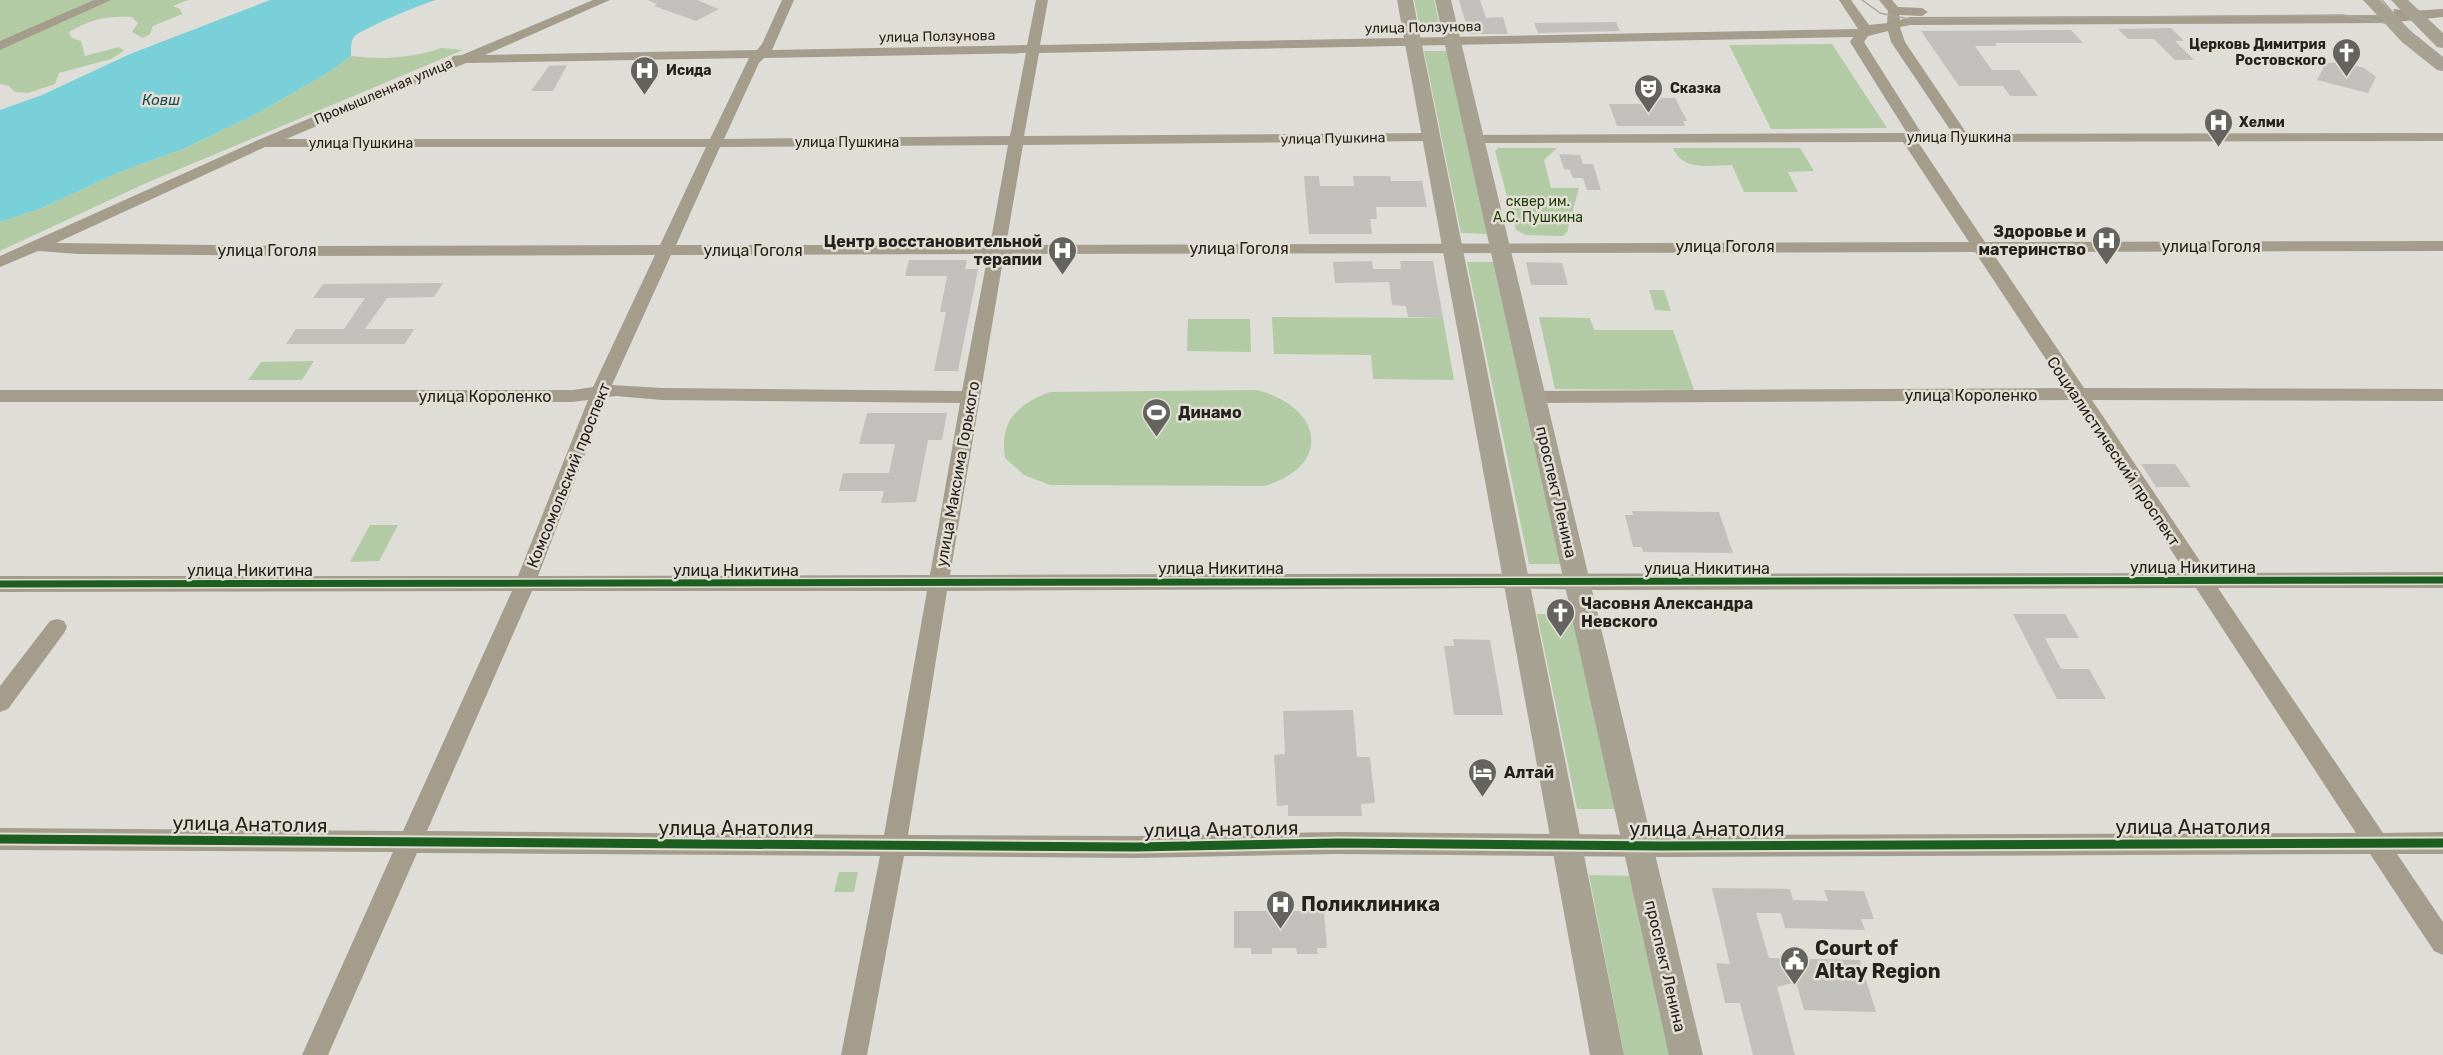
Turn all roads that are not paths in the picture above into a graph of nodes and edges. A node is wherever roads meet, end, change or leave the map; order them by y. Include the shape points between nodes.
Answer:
1 (105, 0) edge
2 (604, 0) edge
3 (788, 0) edge
4 (1042, 0) edge
5 (1405, 0) edge
6 (1443, 0) edge
7 (1845, 0) edge
8 (2399, 0) edge
9 (1893, 7) edge
10 (2379, 10) edge
11 (2443, 13) edge
12 (2411, 15) junction
13 (1894, 26) junction
14 (1867, 32) junction
15 (1413, 42) junction
16 (1452, 42) junction
17 (1898, 42) junction
18 (2443, 43) edge
19 (0, 46) edge
20 (1033, 49) junction
21 (761, 53) junction
22 (458, 59) junction
23 (2443, 66) edge
24 (1431, 137) junction
25 (1912, 137) junction
26 (1962, 137) junction
27 (2443, 137) edge
28 (1475, 139) junction
29 (1016, 141) junction
30 (717, 142) junction
31 (263, 143) junction
32 (35, 246) junction
33 (1500, 246) junction
34 (1978, 246) junction
35 (2443, 246) edge
36 (1452, 247) junction
37 (666, 250) junction
38 (998, 250) junction
39 (0, 262) edge
40 (598, 394) junction
41 (2443, 395) edge
42 (0, 396) edge
43 (2077, 396) junction
44 (970, 397) junction
45 (1535, 397) junction
46 (1516, 580) junction
47 (2201, 580) junction
48 (2443, 580) edge
49 (1577, 581) junction
50 (939, 583) junction
51 (0, 584) edge
52 (525, 584) junction
53 (57, 627) dead end
54 (0, 703) edge
55 (0, 839) edge
56 (2377, 842) junction
57 (409, 843) junction
58 (2443, 843) edge
59 (1554, 845) junction
60 (894, 846) junction
61 (1638, 846) junction
62 (2443, 943) edge
63 (315, 1055) edge
64 (854, 1055) edge
65 (1607, 1055) edge
66 (1686, 1055) edge

1 - 19 street
2 - 22 street, Промышленная улица
3 - 21 street, Комсомольский проспект via 768,46
4 - 20 street, улица Максима Горького
5 - 15 main road
6 - 16 main road, проспект Ленина
7 - 14 street
8 - 12 main road
9 - 10 street
9 - 13 street
9 - 14 street
10 - 12 street
10 - 13 street, улица Ползунова via 1910,21
10 - 23 main road
11 - 12 street
12 - 18 main road
13 - 14 street, улица Ползунова
13 - 17 street
14 - 16 street, улица Ползунова
14 - 17 street
14 - 25 street, Социалистический проспект via 1857,42
15 - 16 street, улица Ползунова
15 - 20 street, улица Ползунова
15 - 24 main road
16 - 28 main road, проспект Ленина
17 - 26 street
20 - 21 street, улица Ползунова
20 - 29 street, улица Максима Горького
21 - 22 street, улица Ползунова
21 - 30 street, Комсомольский проспект via 753,61
22 - 31 street, Промышленная улица
24 - 29 street, улица Пушкина
24 - 36 main road
25 - 26 street, улица Пушкина
25 - 28 street, улица Пушкина
25 - 34 street, Социалистический проспект
26 - 27 street, улица Пушкина
28 - 33 main road, проспект Ленина
29 - 30 street, улица Пушкина
29 - 38 street, улица Максима Горького
30 - 31 street, улица Пушкина
30 - 37 street, Комсомольский проспект
31 - 32 street, Промышленная улица
32 - 37 street, улица Гоголя via 185,250
32 - 39 street, Промышленная улица
33 - 34 street, улица Гоголя
33 - 36 street, улица Гоголя
33 - 45 main road, проспект Ленина
34 - 35 street, улица Гоголя
34 - 43 street, Социалистический проспект
36 - 38 street, улица Гоголя
36 - 46 main road
37 - 38 street, улица Гоголя
37 - 40 street, Комсомольский проспект
38 - 44 street, улица Максима Горького
40 - 42 street, улица Короленко
40 - 44 street, улица Короленко via 616,390 662,394
40 - 52 street, Комсомольский проспект
41 - 43 street, улица Короленко
43 - 45 street, улица Короленко
43 - 47 street, Социалистический проспект
44 - 50 street, улица Максима Горького
45 - 49 main road, проспект Ленина
46 - 49 street, улица Никитина
46 - 50 street, улица Никитина
46 - 59 main road
47 - 48 street, улица Никитина
47 - 49 street, улица Никитина
47 - 56 street, Социалистический проспект
49 - 61 main road, проспект Ленина
50 - 52 street, улица Никитина
50 - 60 street, улица Максима Горького
51 - 52 street, улица Никитина
52 - 57 street, Комсомольский проспект
53 - 54 street
55 - 57 street, улица Анатолия
56 - 58 street, улица Анатолия
56 - 61 street, улица Анатолия
56 - 62 street, Социалистический проспект
57 - 60 street, улица Анатолия
57 - 63 street, Комсомольский проспект
59 - 60 street, улица Анатолия
59 - 61 street, улица Анатолия
59 - 65 main road
60 - 64 street, улица Максима Горького
61 - 66 main road, проспект Ленина

